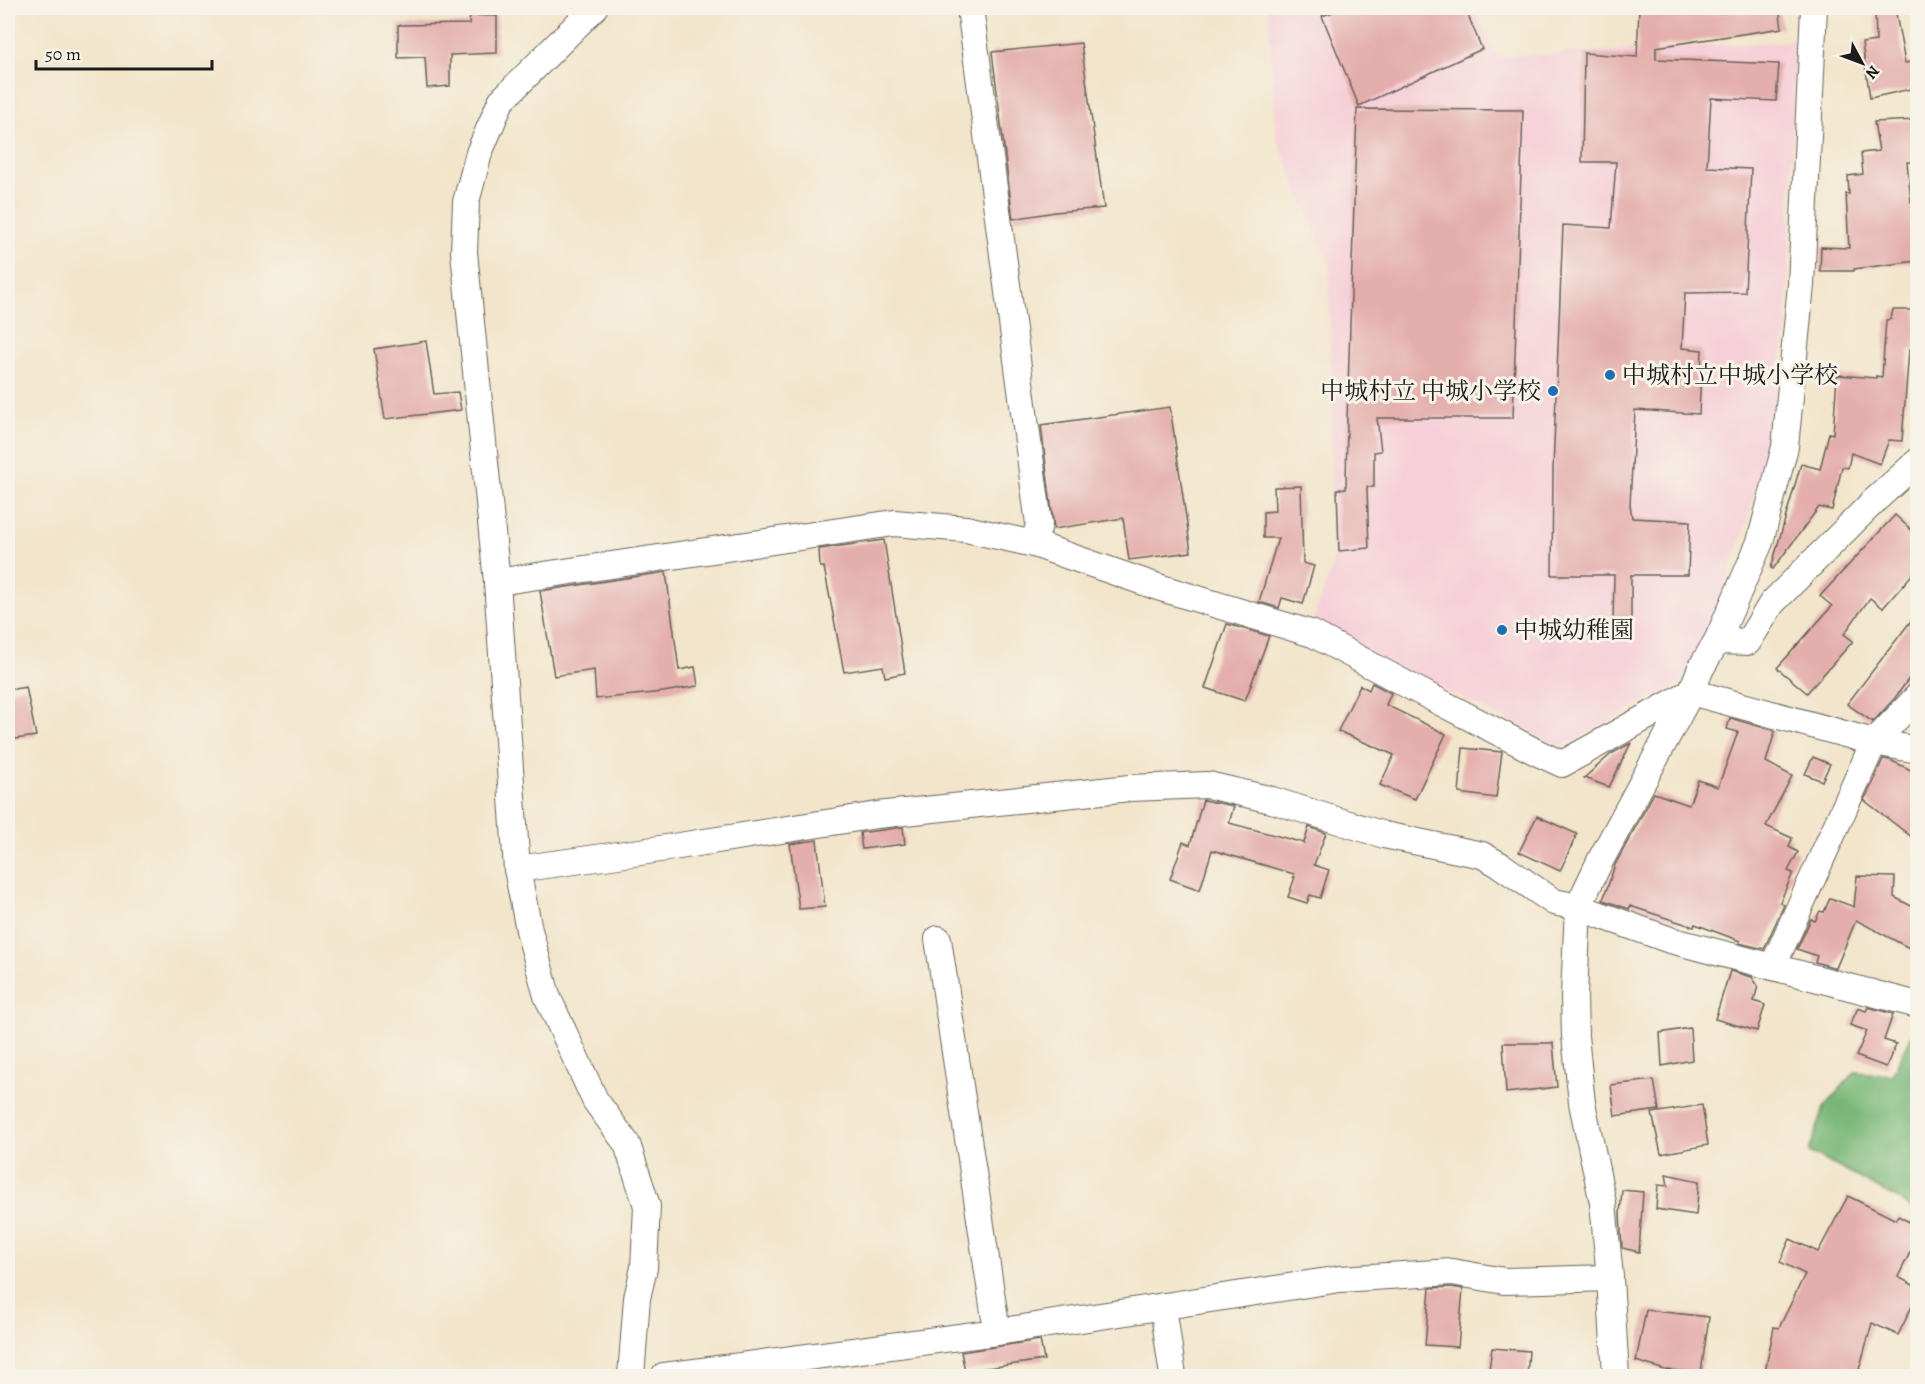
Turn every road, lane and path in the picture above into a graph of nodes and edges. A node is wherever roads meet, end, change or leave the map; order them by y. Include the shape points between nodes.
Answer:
1 (594, 8) edge
2 (970, 8) edge
3 (1814, 8) edge
4 (1917, 461) edge
5 (1034, 544) junction
6 (496, 582) junction
7 (1718, 641) junction
8 (1691, 692) junction
9 (1917, 696) edge
10 (1874, 742) junction
11 (1917, 750) edge
12 (517, 869) junction
13 (1578, 908) junction
14 (938, 939) dead end
15 (1773, 966) junction
16 (1917, 1005) edge
17 (1610, 1278) junction
18 (1163, 1306) junction
19 (997, 1332) junction
20 (631, 1377) edge
21 (664, 1377) edge
22 (1173, 1377) edge
23 (1616, 1377) edge

1 - 6 street via 501,101 479,153 466,202 464,252
2 - 5 street via 1039,524
3 - 7 street via 1801,285 1785,447 1760,542
4 - 7 street via 1772,603 1748,642
5 - 6 street via 966,529 894,523
5 - 8 street via 1313,634 1562,764
6 - 12 street
7 - 8 street
8 - 10 street
8 - 13 street
9 - 10 street
10 - 11 street
10 - 15 street
12 - 13 street via 878,814 1130,788 1208,785 1272,800 1384,835 1482,855 1554,902
12 - 20 street via 548,996 594,1100 627,1144 647,1206
13 - 15 street via 1670,940
13 - 17 street via 1575,1036 1582,1103 1603,1203
14 - 19 street
15 - 16 street
17 - 18 street via 1504,1281 1452,1272 1340,1280
17 - 23 street
18 - 19 street
18 - 22 street
19 - 21 street

